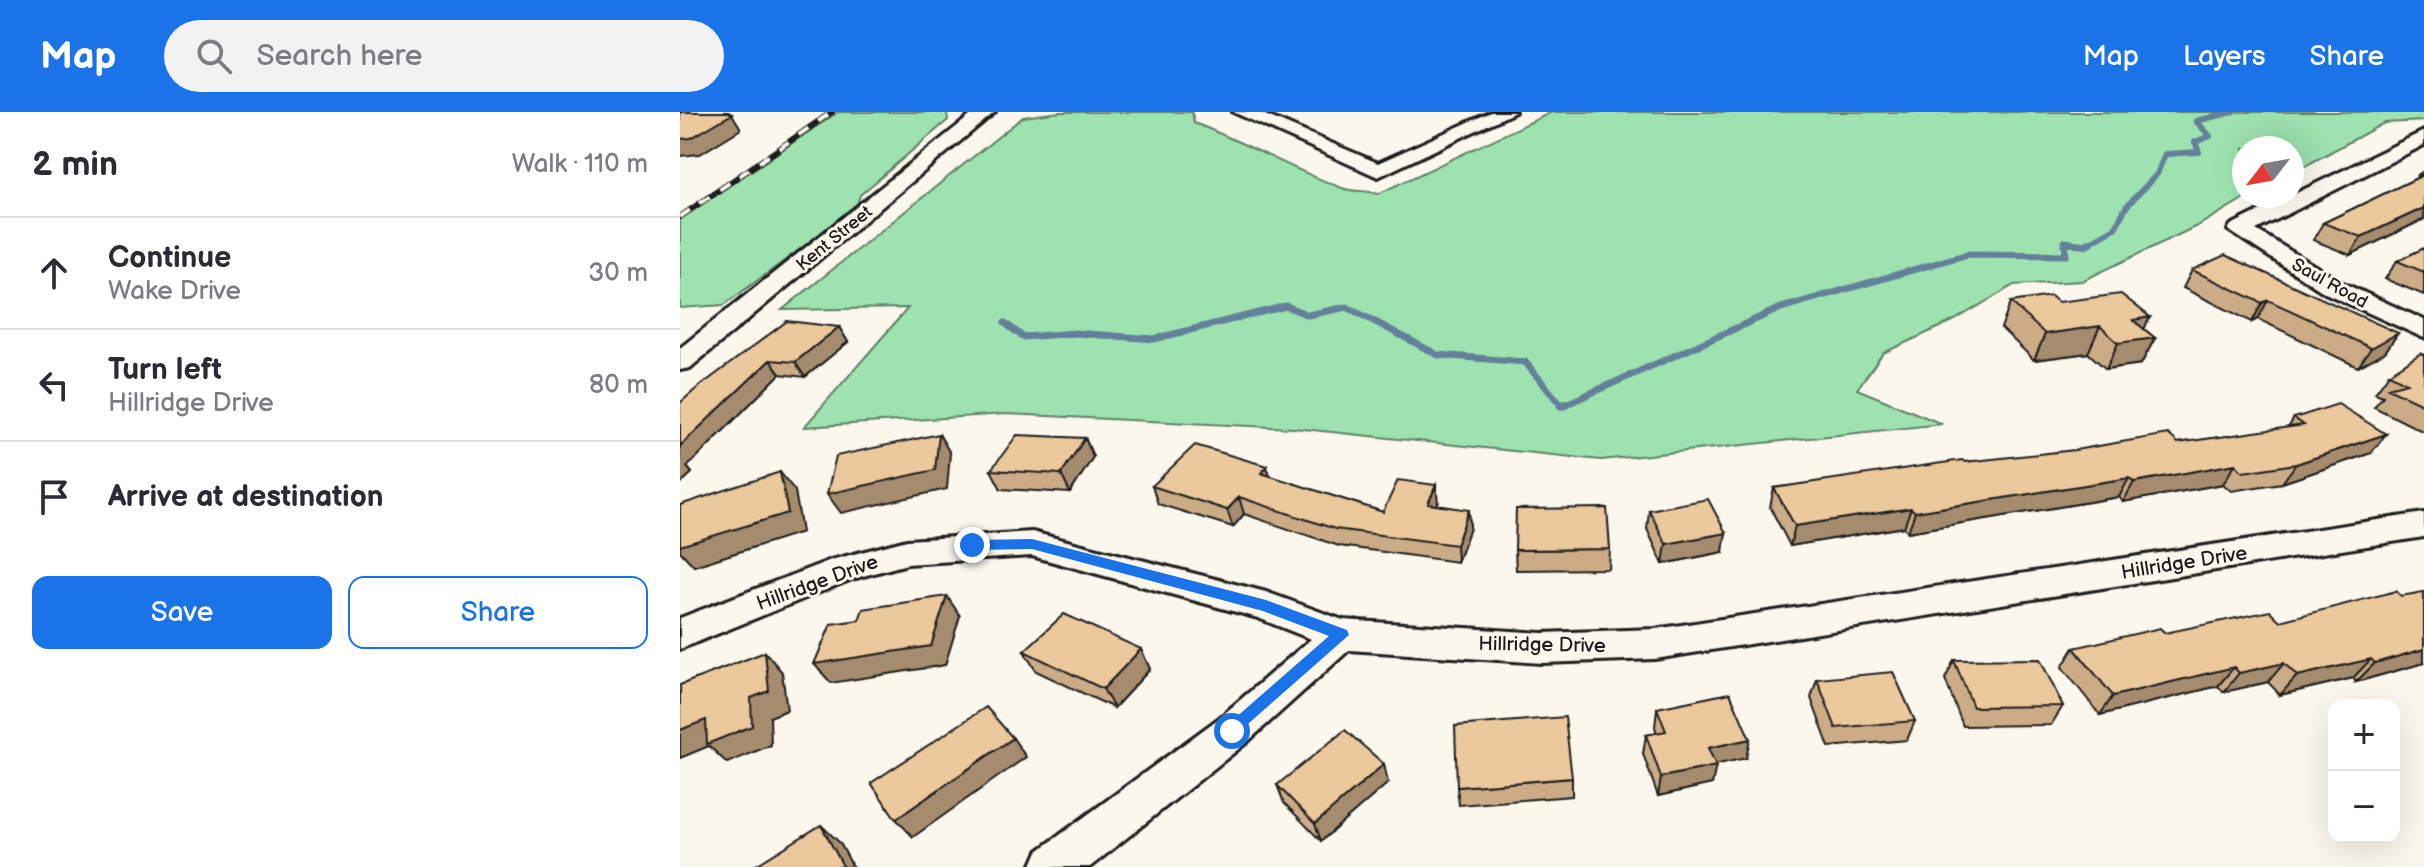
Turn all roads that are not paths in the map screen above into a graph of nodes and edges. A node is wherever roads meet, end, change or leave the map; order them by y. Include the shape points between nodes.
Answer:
1 (986, 112) edge
2 (1242, 112) edge
3 (1506, 112) edge
4 (2424, 137) edge
5 (2424, 330) edge
6 (680, 362) edge
7 (2424, 525) edge
8 (680, 634) edge
9 (1341, 635) junction
10 (1054, 867) edge

1 - 6 street, Kent Street
2 - 3 street via 1378,171
4 - 5 street, Saul Road via 2239,230 2334,288
7 - 9 street, Hillridge Drive via 1655,644 1542,648
8 - 9 street, Hillridge Drive via 843,569 907,552 1032,544 1266,606
9 - 10 street via 1232,731

